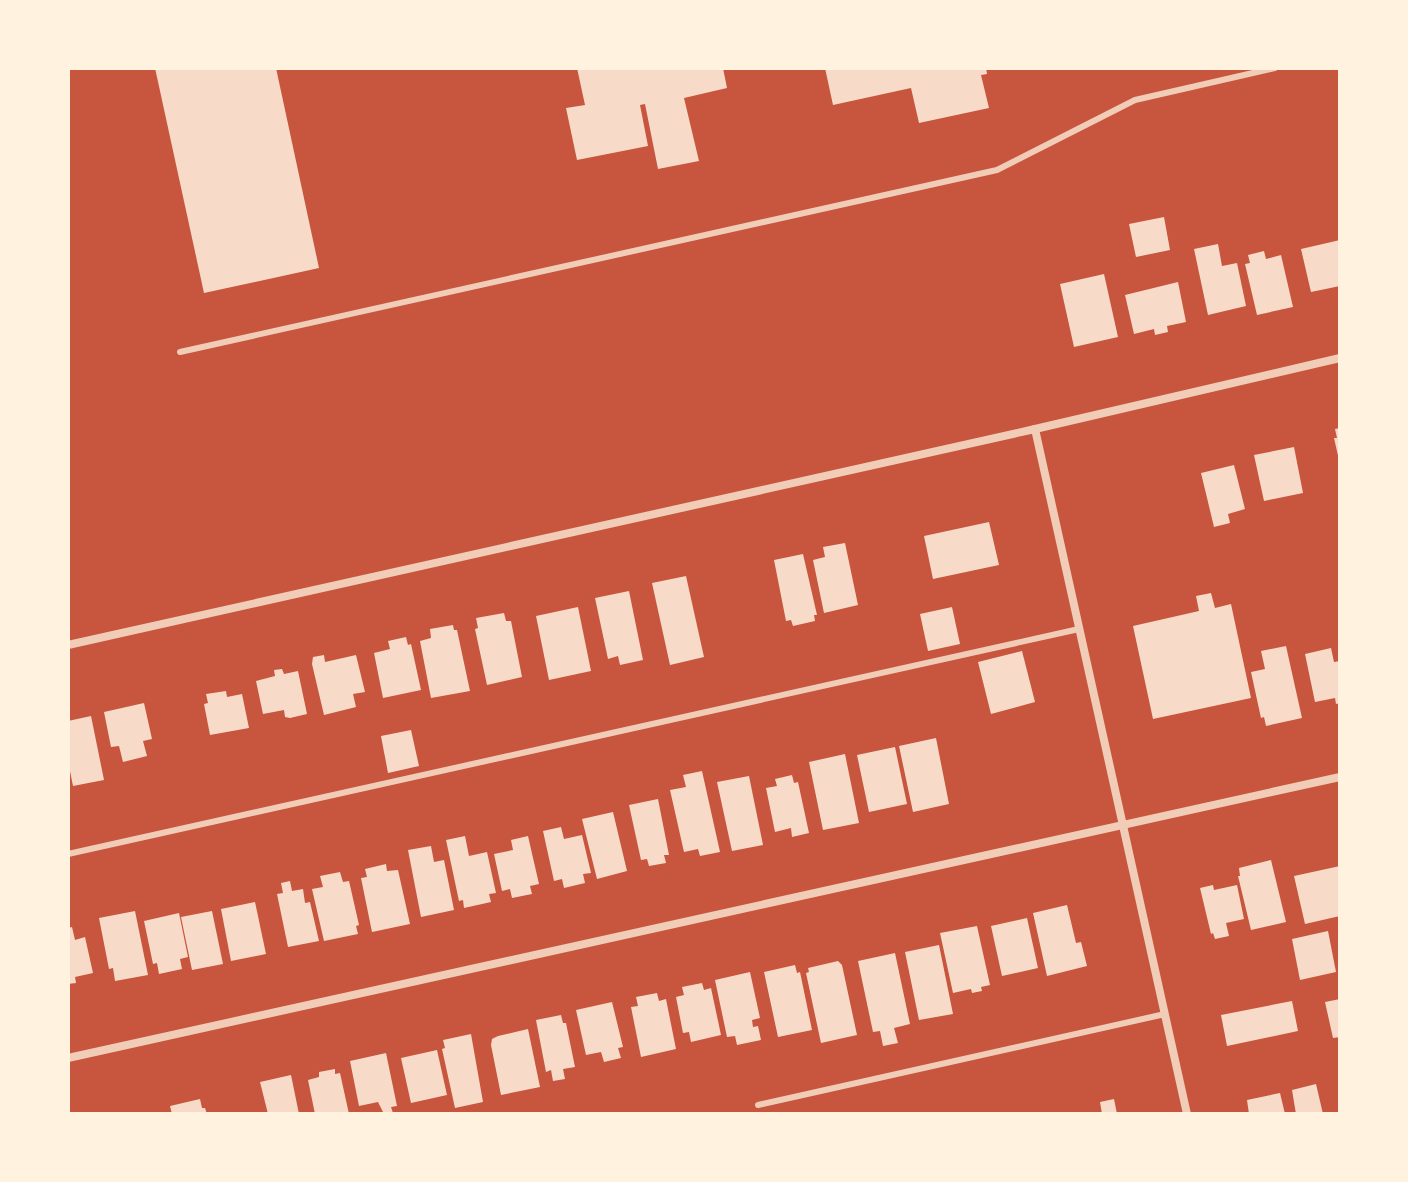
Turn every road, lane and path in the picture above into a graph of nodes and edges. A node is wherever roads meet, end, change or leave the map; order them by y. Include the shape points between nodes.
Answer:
1 (1275, 68) edge
2 (180, 352) dead end
3 (1340, 358) edge
4 (1035, 429) junction
5 (1079, 629) junction
6 (68, 645) edge
7 (1340, 777) edge
8 (1122, 825) junction
9 (68, 854) edge
10 (1165, 1014) junction
11 (68, 1058) edge
12 (758, 1105) dead end
13 (1187, 1114) edge

1 - 2 lane via 1135,100 997,170
3 - 4 street
4 - 5 street
4 - 6 street
5 - 8 street
5 - 9 lane
7 - 8 street
8 - 10 street
8 - 11 street
10 - 12 lane
10 - 13 street

